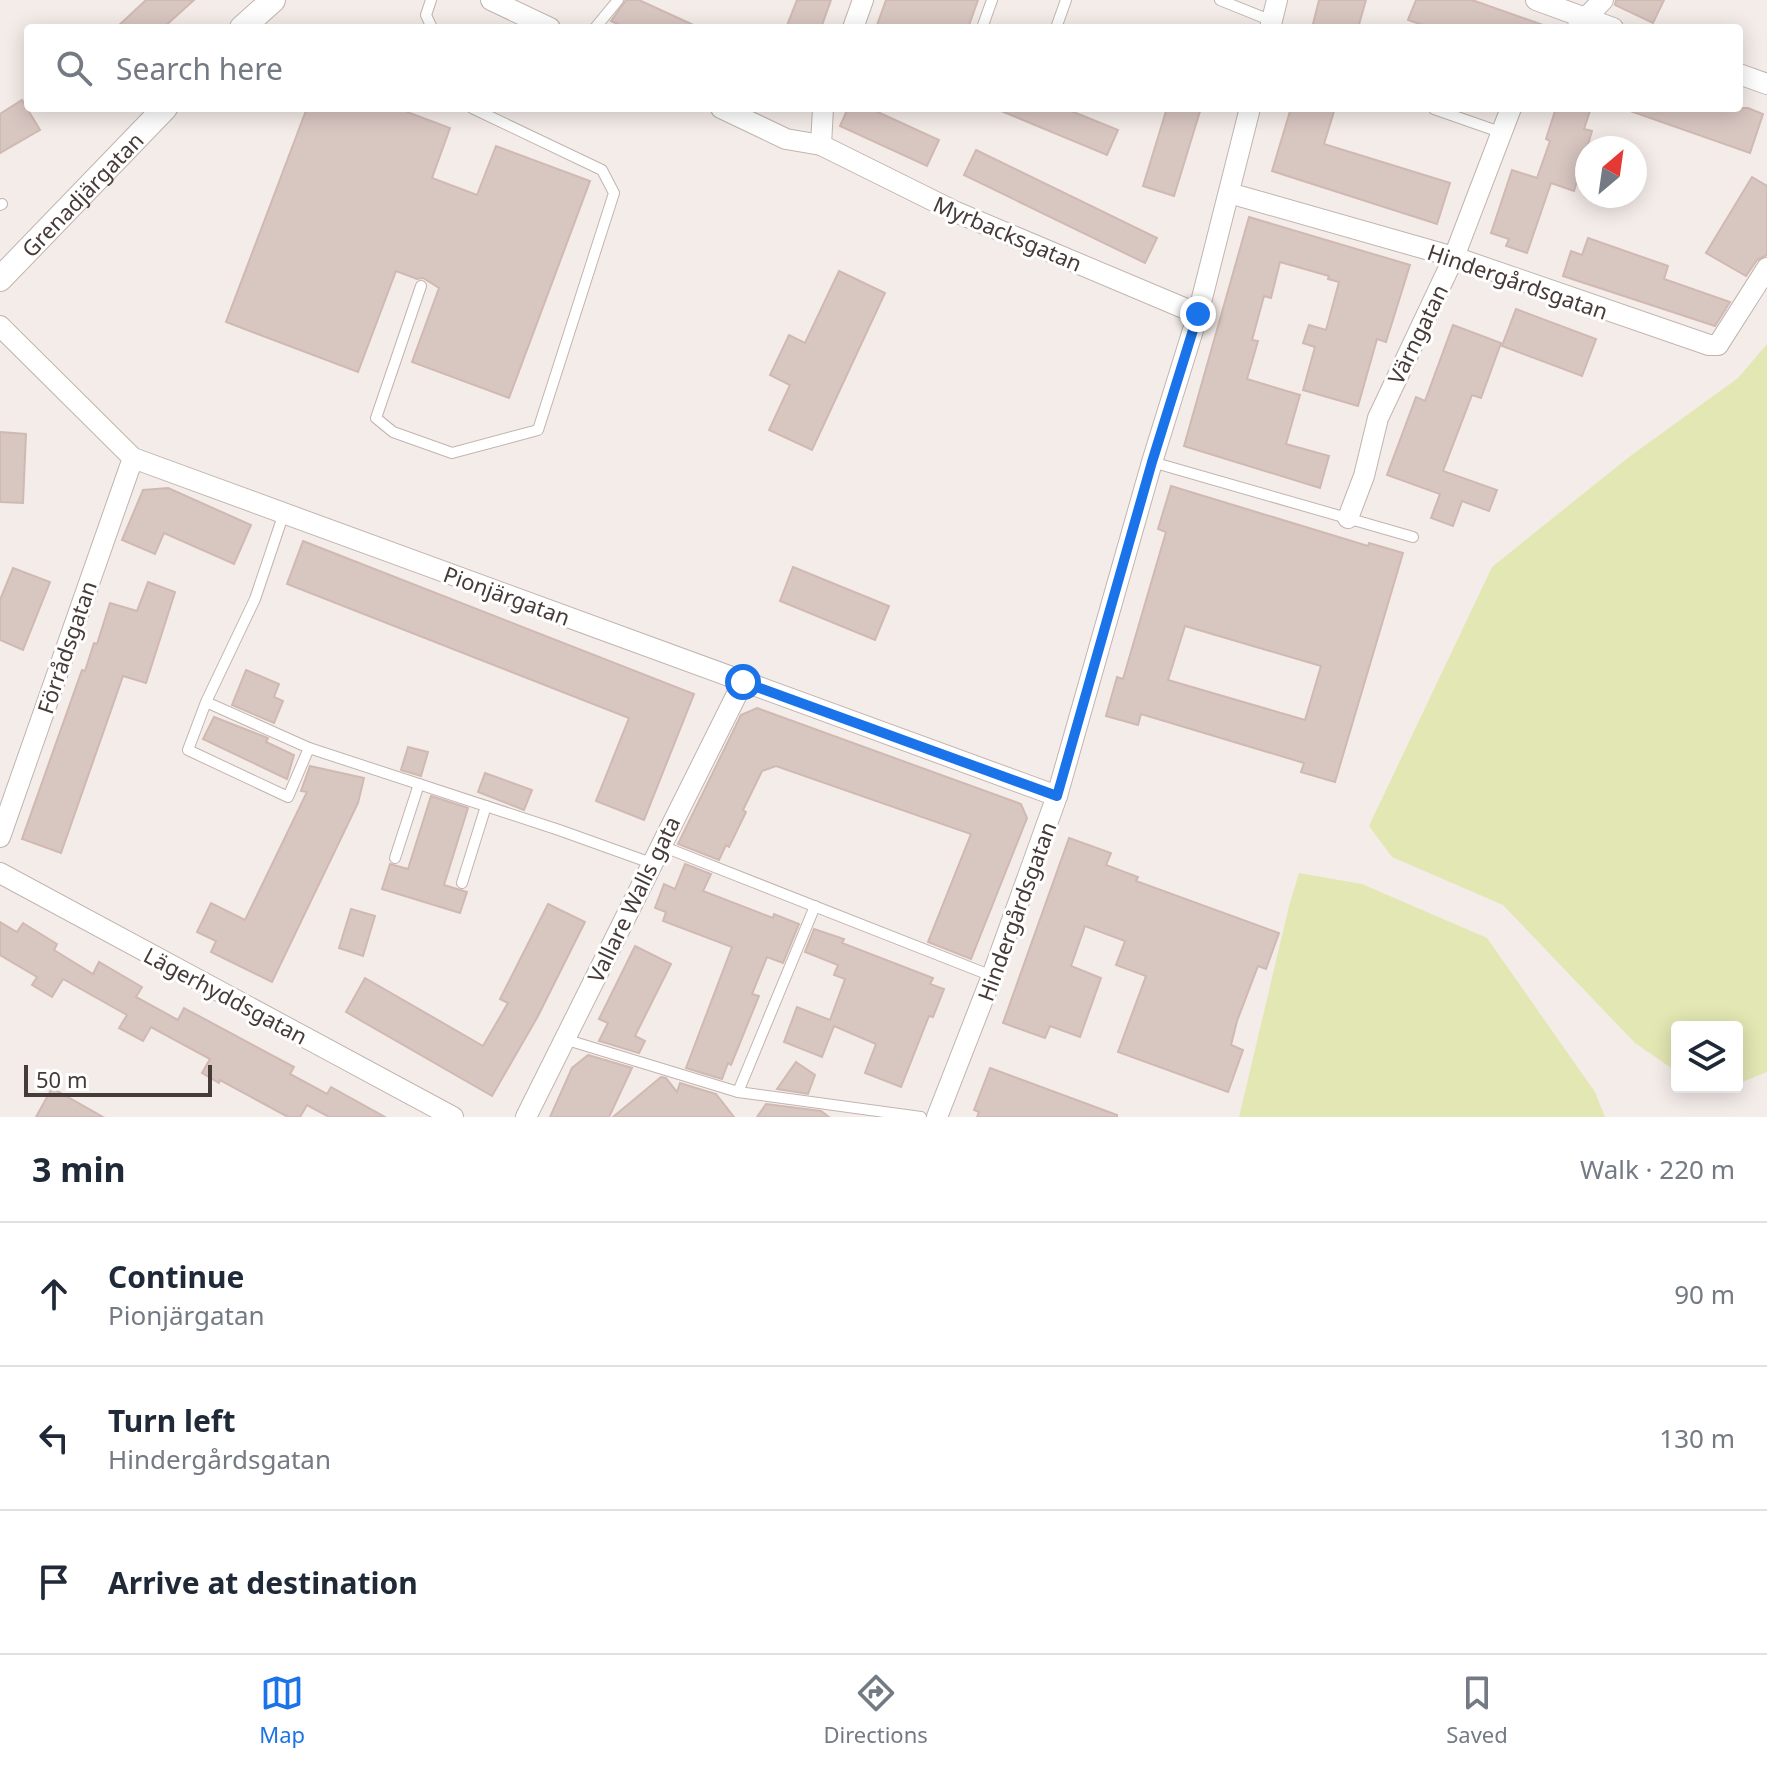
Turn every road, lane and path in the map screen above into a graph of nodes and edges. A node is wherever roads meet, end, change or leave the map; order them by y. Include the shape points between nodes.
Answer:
1 (273, 0) edge
2 (431, 0) edge
3 (491, 0) edge
4 (618, 0) edge
5 (863, 0) edge
6 (992, 0) edge
7 (1066, 0) edge
8 (1220, 0) edge
9 (1277, 0) edge
10 (1536, 0) edge
11 (1603, 0) edge
12 (1580, 23) edge
13 (246, 24) edge
14 (430, 24) edge
15 (542, 24) edge
16 (598, 24) edge
17 (854, 24) edge
18 (983, 24) edge
19 (1057, 24) edge
20 (1271, 24) edge
21 (1743, 75) edge
22 (1767, 84) edge
23 (161, 112) edge
24 (480, 112) edge
25 (729, 112) edge
26 (823, 112) edge
27 (1249, 112) edge
28 (1443, 112) edge
29 (1509, 112) edge
30 (1500, 132) junction
31 (821, 145) junction
32 (1229, 193) junction
33 (1454, 257) junction
34 (1767, 268) edge
35 (0, 279) edge
36 (421, 286) dead end
37 (1198, 314) junction
38 (0, 326) edge
39 (133, 458) junction
40 (1152, 462) junction
41 (284, 513) junction
42 (1348, 518) junction
43 (1413, 537) dead end
44 (743, 682) junction
45 (206, 702) junction
46 (309, 748) junction
47 (419, 784) junction
48 (1057, 796) junction
49 (486, 806) junction
50 (0, 837) edge
51 (655, 854) junction
52 (395, 858) dead end
53 (0, 873) edge
54 (462, 883) dead end
55 (815, 906) junction
56 (992, 976) junction
57 (563, 1039) junction
58 (738, 1092) junction
59 (453, 1117) edge
60 (526, 1117) edge
61 (921, 1117) edge
62 (937, 1117) edge

1 - 13 street
2 - 14 lane via 426,15
3 - 15 street
4 - 16 lane
5 - 17 street
6 - 18 lane
7 - 19 lane
8 - 20 lane
9 - 20 street
10 - 12 street
11 - 12 street
21 - 22 street
23 - 35 street, Grenadjärgatan
24 - 36 lane via 602,170 614,193 538,430 452,453 393,432 376,418
25 - 31 street, Myrbacksgatan via 786,139
26 - 31 street
27 - 32 street, Hindergårdsgatan
28 - 30 lane
29 - 30 street, Värngatan
30 - 33 street, Värngatan
31 - 37 street, Myrbacksgatan via 956,212
32 - 33 street, Hindergårdsgatan
32 - 37 street, Hindergårdsgatan
33 - 34 street, Hindergårdsgatan via 1709,345 1718,345
33 - 42 street, Värngatan via 1378,418
37 - 40 street, Hindergårdsgatan
38 - 39 street, Pionjärgatan
39 - 41 street, Pionjärgatan
39 - 50 street, Förrådsgatan
40 - 42 lane
40 - 48 street, Hindergårdsgatan
41 - 44 street, Pionjärgatan
41 - 45 lane via 255,599
42 - 43 lane
44 - 48 street, Pionjärgatan
44 - 51 street, Vallare Walls gata
45 - 46 lane
45 - 46 lane via 188,750 288,797
46 - 47 lane
47 - 49 lane
47 - 52 lane
48 - 56 street, Hindergårdsgatan
49 - 51 lane
49 - 54 lane
51 - 55 lane
51 - 57 street, Vallare Walls gata
53 - 59 street, Lägerhyddsgatan
55 - 56 lane
55 - 58 lane
56 - 62 street, Hindergårdsgatan
57 - 58 lane
57 - 60 street, Vallare Walls gata
58 - 61 lane

